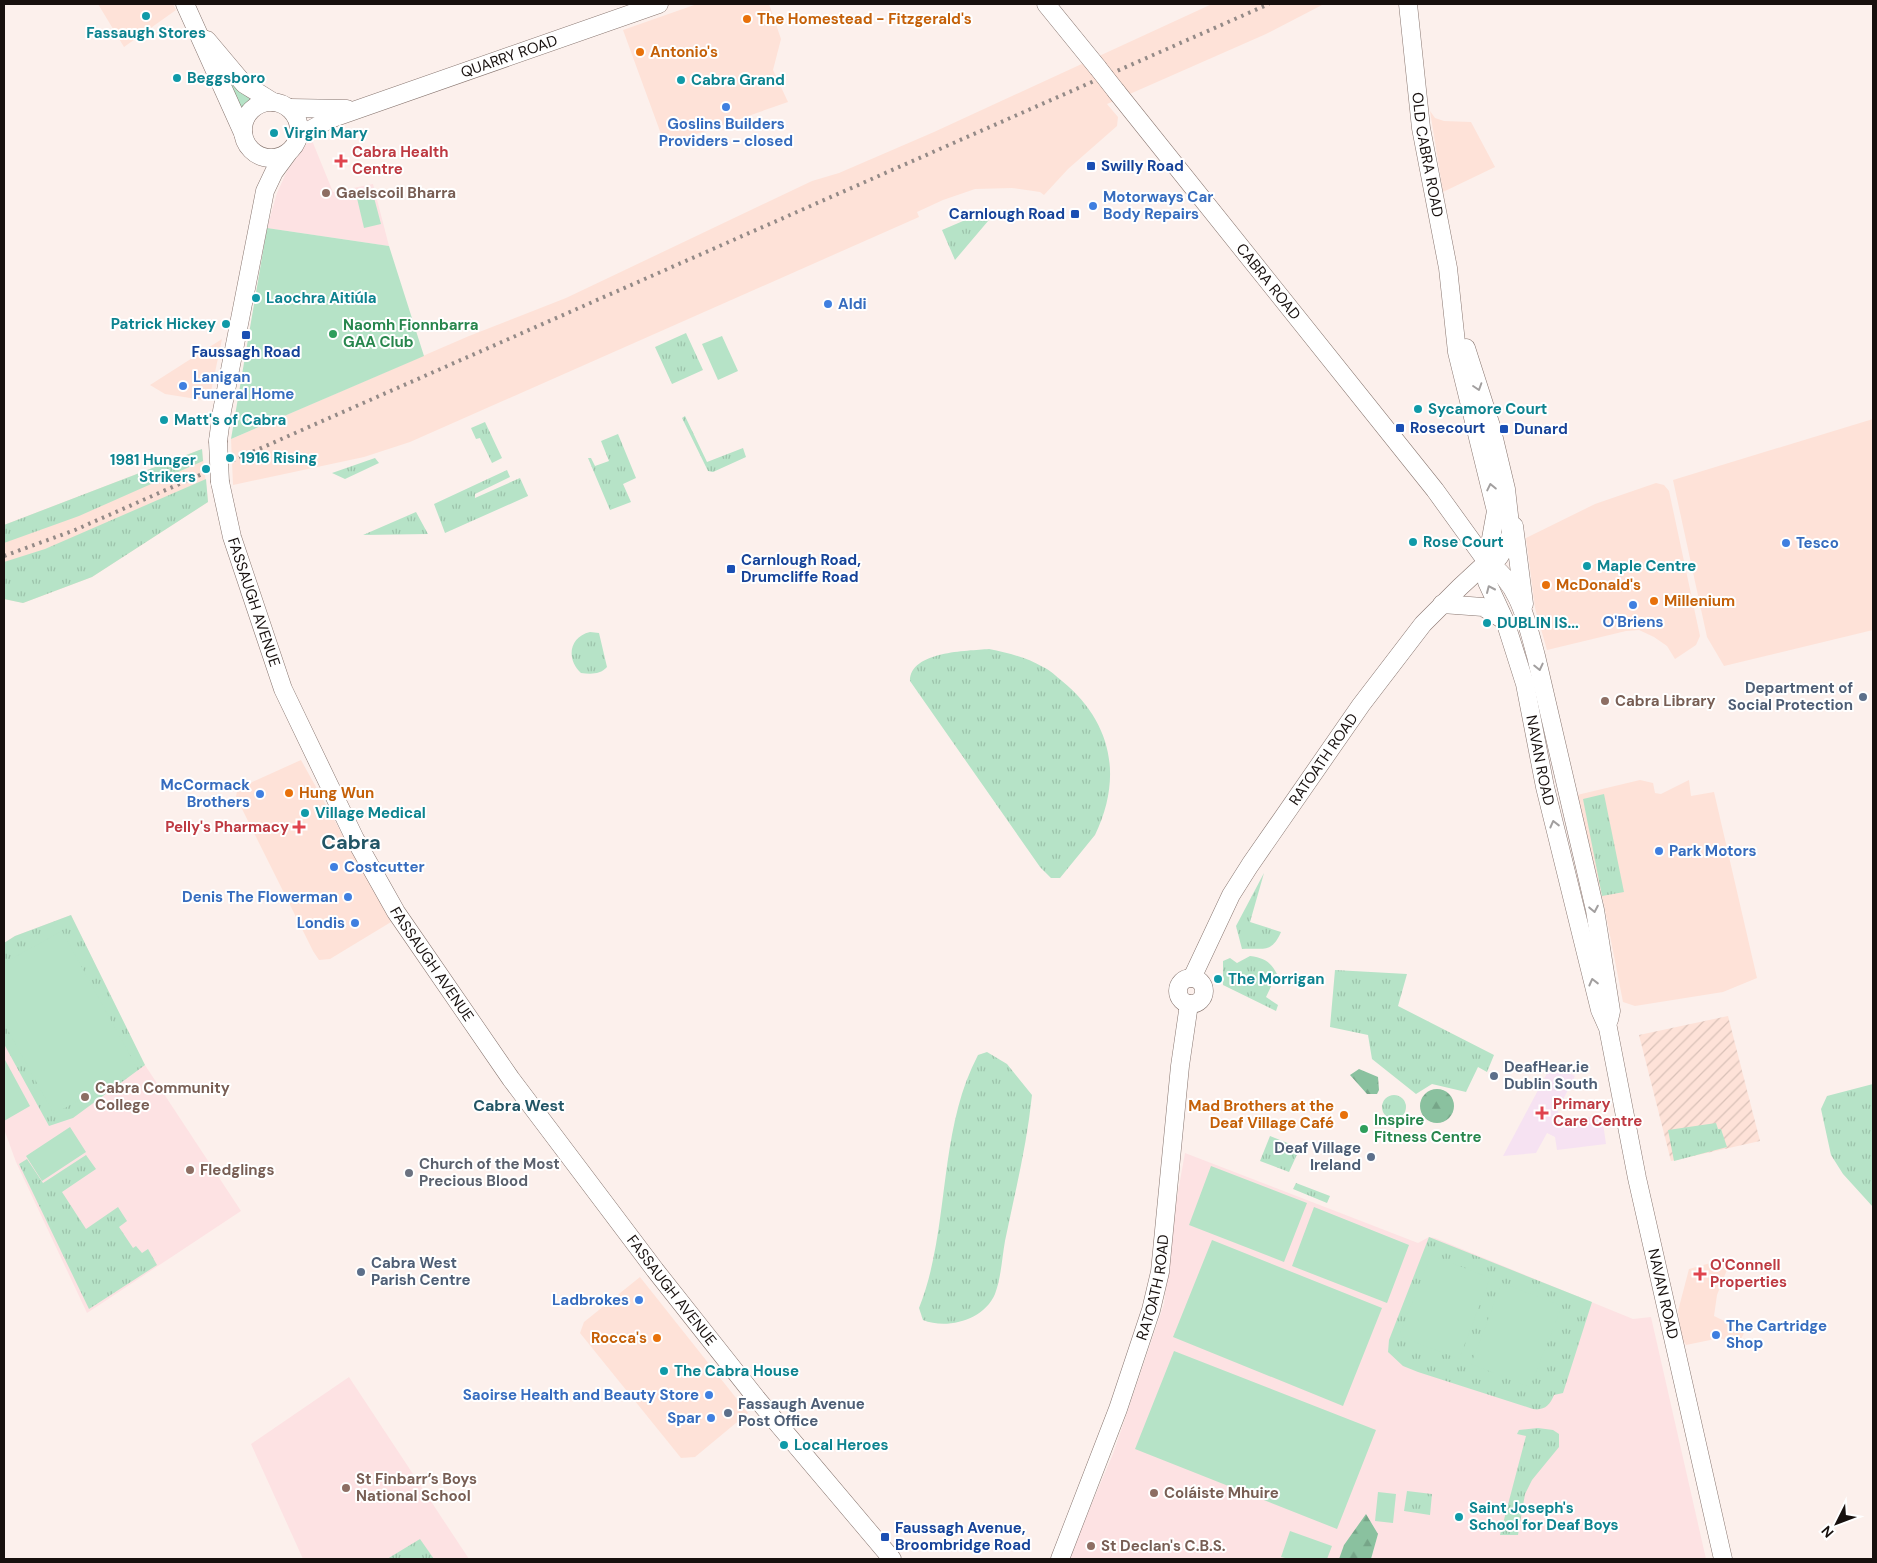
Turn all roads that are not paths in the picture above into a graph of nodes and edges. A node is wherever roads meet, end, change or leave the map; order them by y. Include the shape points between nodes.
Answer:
1 (185, 4) edge
2 (659, 4) edge
3 (1046, 4) edge
4 (1408, 4) edge
5 (195, 25) junction
6 (273, 102) junction
7 (290, 108) junction
8 (360, 109) junction
9 (243, 133) junction
10 (299, 136) junction
11 (288, 153) junction
12 (258, 155) junction
13 (265, 191) junction
14 (1454, 307) junction
15 (1506, 490) junction
16 (1487, 562) junction
17 (1442, 604) junction
18 (1526, 620) junction
19 (1505, 621) junction
20 (1608, 1028) junction
21 (892, 1559) edge
22 (1060, 1559) edge
23 (1723, 1559) edge

1 - 5 main road
2 - 8 main road, QUARRY ROAD
3 - 16 main road, CABRA ROAD, bridge via 1430,483
4 - 14 main road, OLD CABRA ROAD via 1421,128
5 - 6 main road via 244,84
5 - 9 main road
6 - 7 main road
6 - 9 main road via 252,109 246,116
7 - 8 main road, QUARRY ROAD
7 - 10 main road via 298,121
8 - 10 main road, QUARRY ROAD
9 - 12 main road via 248,147
10 - 11 main road
11 - 12 main road via 274,158
11 - 13 main road
12 - 13 main road
13 - 21 main road, FASSAUGH AVENUE, bridge via 218,442 220,482 232,537 283,689 356,839 396,912 511,1079 757,1399
14 -> 15 main road, OLD CABRA ROAD via 1491,426
16 -> 14 main road, OLD CABRA ROAD via 1496,512 1463,382
15 - 16 main road, OLD CABRA ROAD via 1511,533 1499,557
15 - 18 main road, NAVAN ROAD via 1517,542
16 - 17 main road, RATOATH ROAD
16 - 18 main road, NAVAN ROAD via 1500,570 1507,580
19 -> 16 main road, NAVAN ROAD via 1487,582
17 - 19 main road via 1475,605 1488,609
17 - 22 main road, RATOATH ROAD via 1361,705 1270,833 1231,895 1192,978 1202,982 1205,990 1198,1002 1189,1004 1160,1272 1141,1344
18 -> 20 main road, NAVAN ROAD via 1595,910 1612,1011
20 -> 19 main road, NAVAN ROAD via 1600,1010 1545,787 1525,684
20 - 23 main road, NAVAN ROAD via 1637,1178

